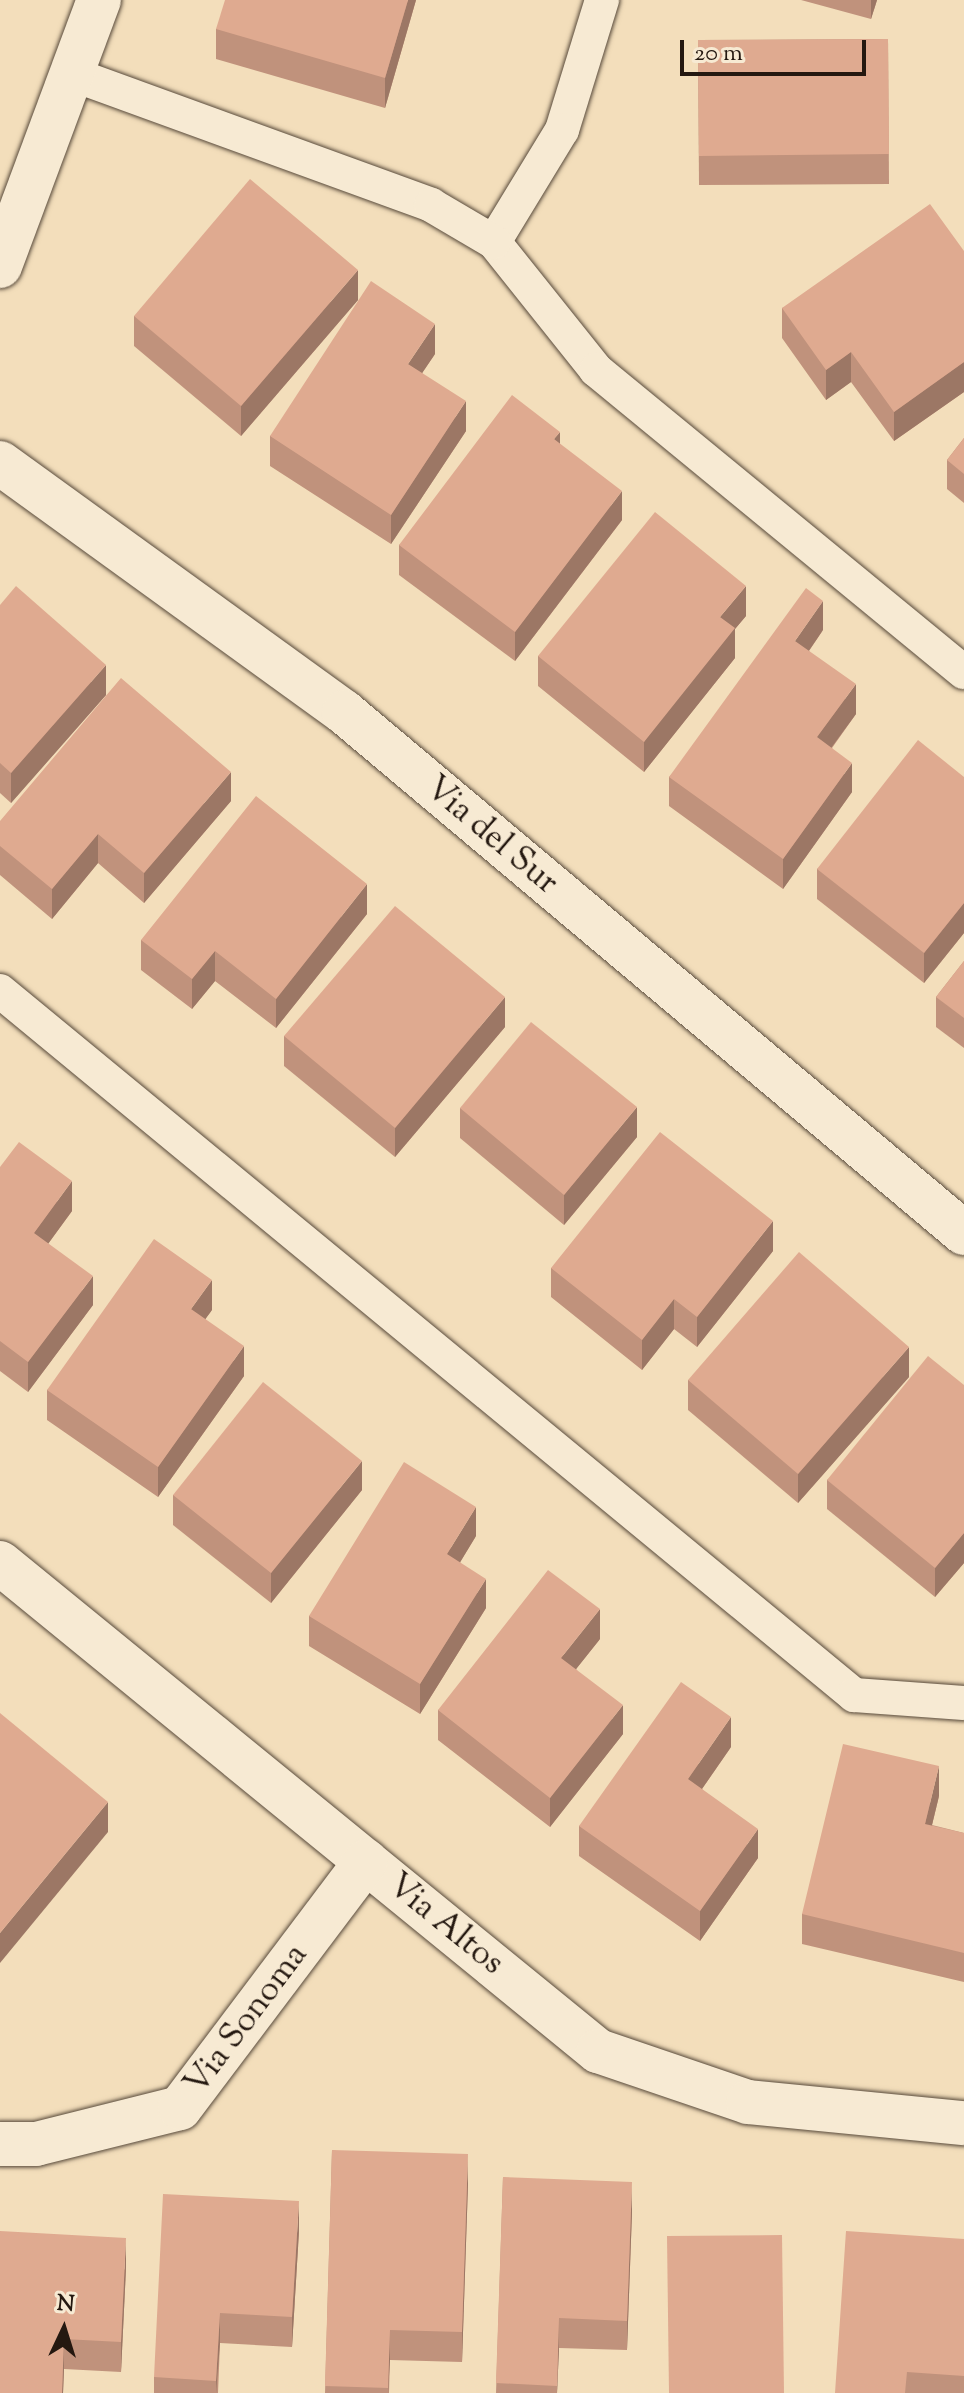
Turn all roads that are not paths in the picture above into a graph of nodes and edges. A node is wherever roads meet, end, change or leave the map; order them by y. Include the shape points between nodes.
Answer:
1 (99, 0) edge
2 (602, 0) edge
3 (72, 74) junction
4 (494, 242) junction
5 (0, 266) edge
6 (0, 463) edge
7 (964, 672) edge
8 (0, 991) edge
9 (964, 1233) edge
10 (0, 1563) edge
11 (964, 1703) edge
12 (366, 1861) junction
13 (964, 2123) edge
14 (0, 2144) edge

1 - 3 street
2 - 4 lane via 562,130
3 - 4 lane via 431,205
3 - 5 street
4 - 7 lane via 596,370
6 - 9 street, Via del Sur via 344,712
8 - 11 lane via 854,1695
10 - 12 street, Via Altos
12 - 13 street, Via Altos via 598,2051 748,2102
12 - 14 street, Via Sonoma via 180,2108 36,2144

